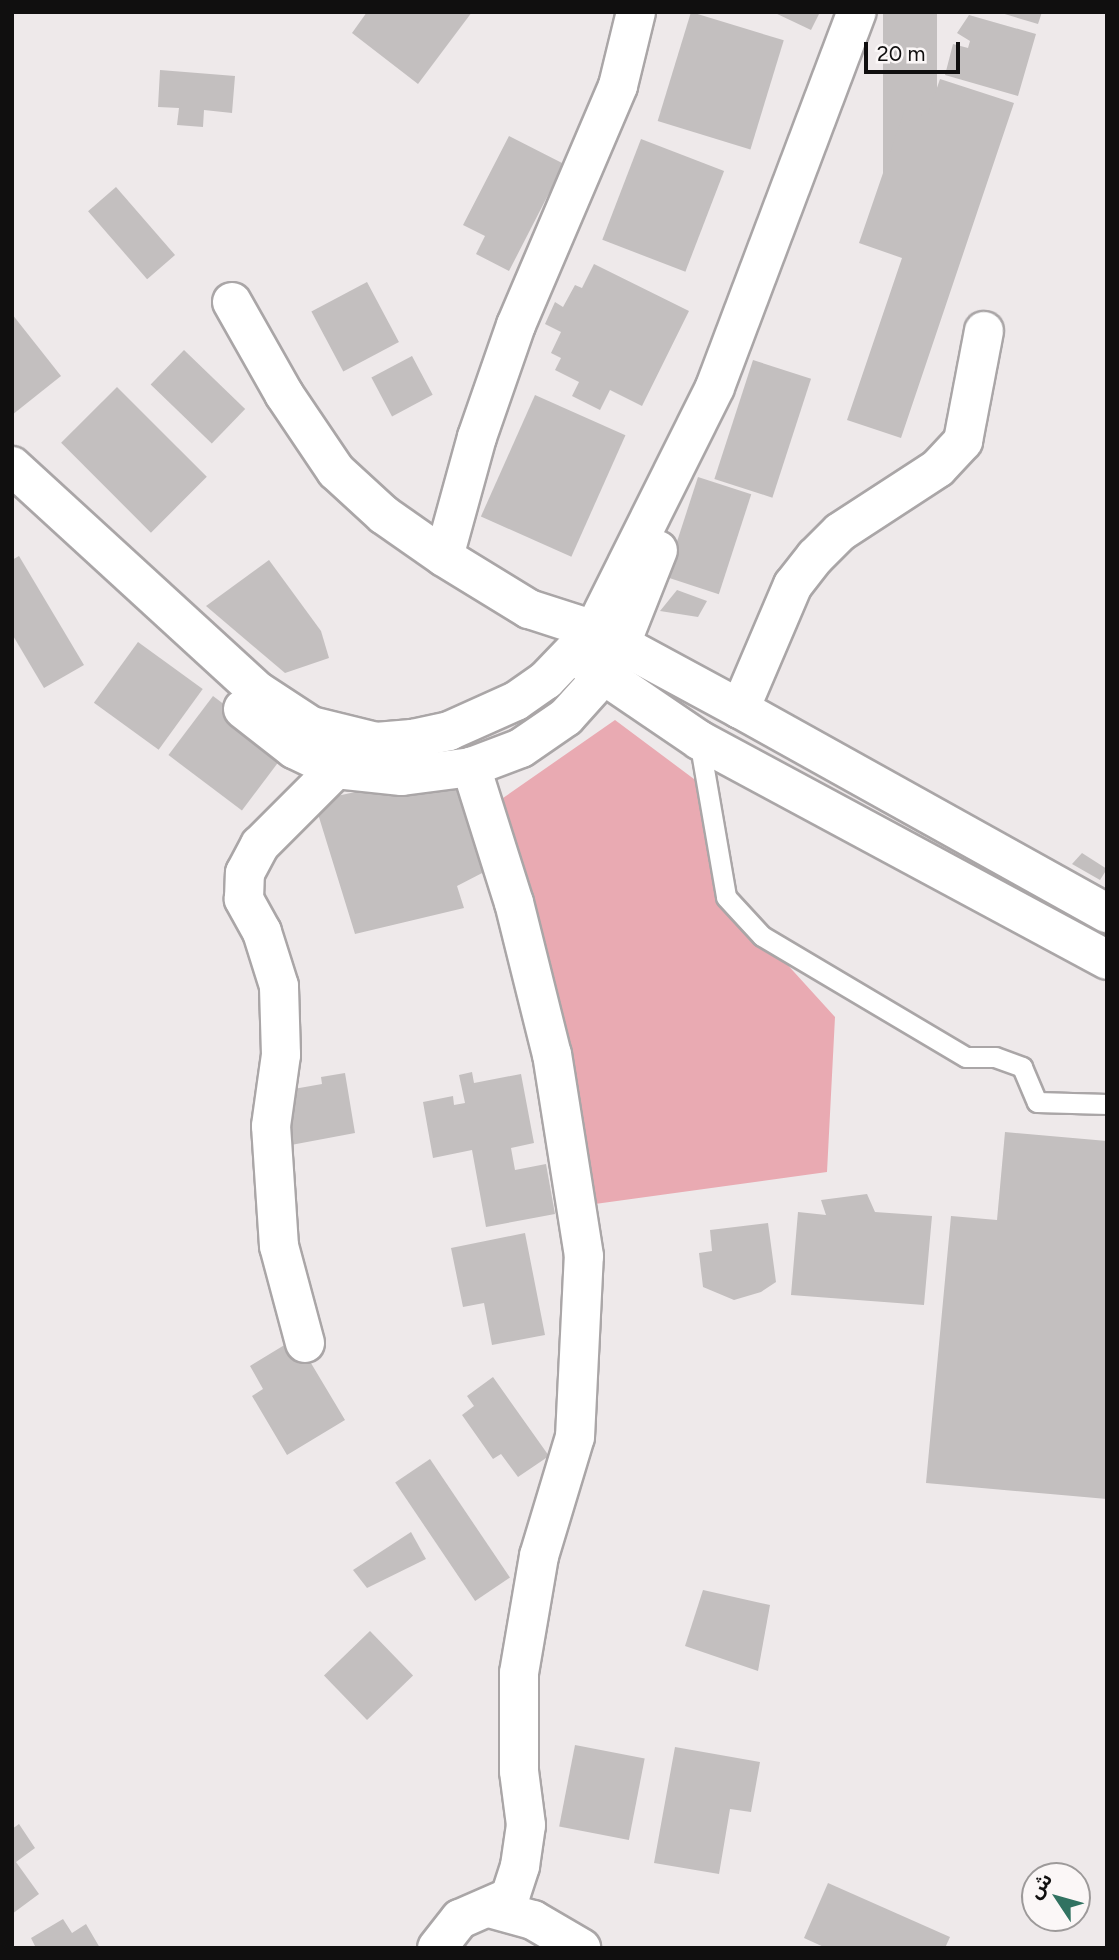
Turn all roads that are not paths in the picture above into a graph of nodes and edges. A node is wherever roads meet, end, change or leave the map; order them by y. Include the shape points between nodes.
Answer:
1 (636, 12) edge
2 (857, 12) edge
3 (232, 302) dead end
4 (984, 331) dead end
5 (12, 466) edge
6 (12, 499) edge
7 (444, 557) junction
8 (138, 599) junction
9 (598, 652) junction
10 (740, 709) junction
11 (699, 740) junction
12 (471, 767) junction
13 (336, 769) junction
14 (1107, 913) edge
15 (1107, 960) edge
16 (1107, 1104) edge
17 (305, 1343) dead end
18 (489, 1908) junction
19 (437, 1948) edge
20 (581, 1948) edge

1 - 7 street via 618,86 516,325 477,437
2 - 9 street via 715,387
3 - 7 street via 284,394 336,471 384,515
4 - 10 street via 963,441 938,467 840,532 815,557 793,585
5 - 8 street
6 - 8 street
7 - 9 street
8 - 9 street via 311,726 376,742 449,731 483,718
8 - 13 street via 244,710 294,749
9 - 10 street
9 - 11 street
9 - 12 street via 566,717 521,747
10 - 14 street
11 - 15 street
11 - 16 lane via 726,897 762,936 966,1057 995,1057 1022,1067 1037,1101
12 - 13 street via 402,776
12 - 18 street via 514,903 552,1055 584,1256 575,1437 539,1556 519,1673 524,1839 510,1897
13 - 17 street via 260,845 245,873 244,899 262,932 279,986 281,1055 271,1126 279,1246
18 - 19 street via 460,1919
18 - 20 street via 533,1920

